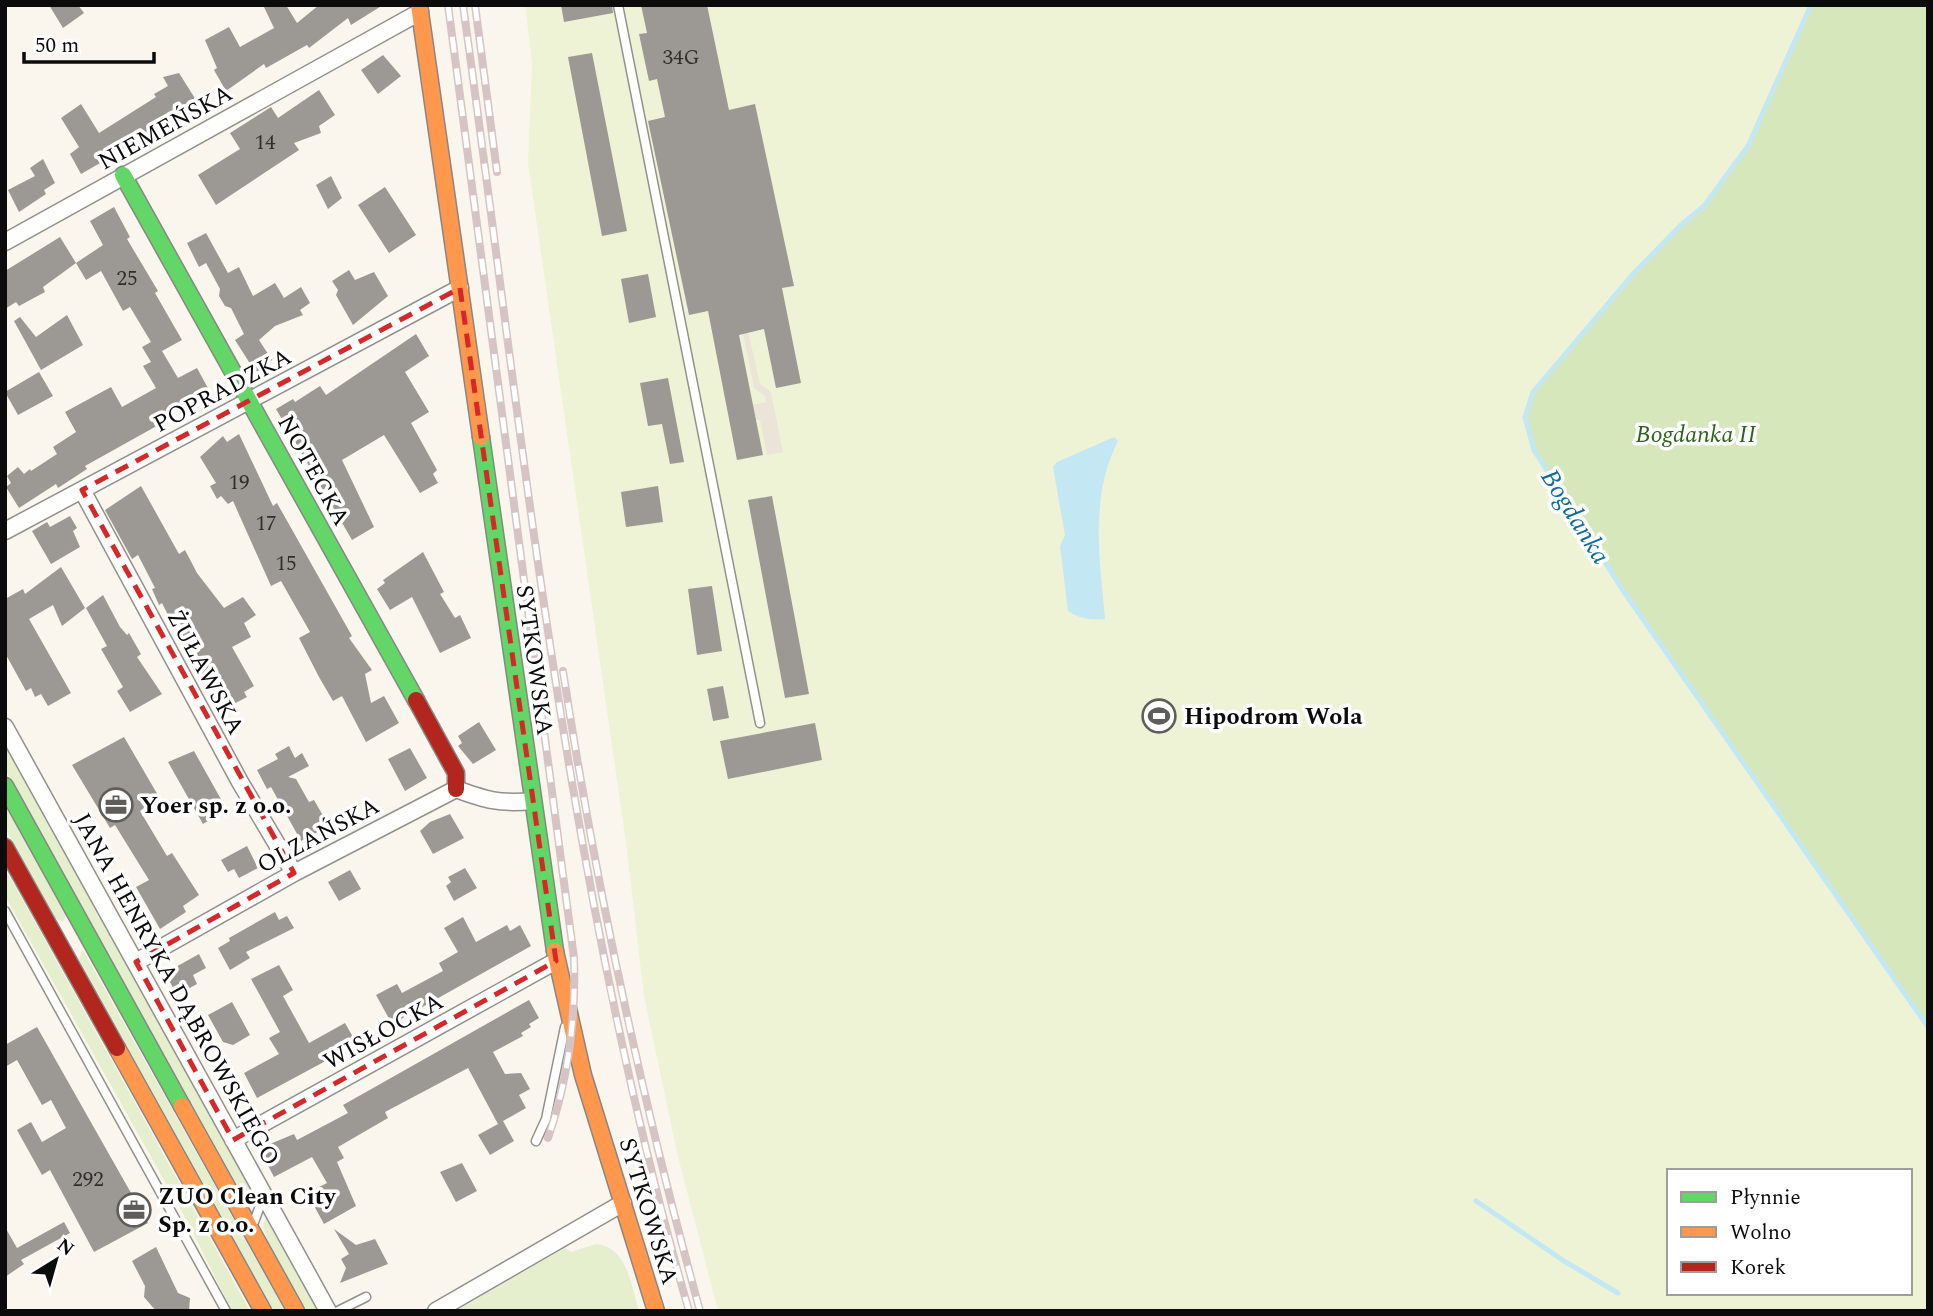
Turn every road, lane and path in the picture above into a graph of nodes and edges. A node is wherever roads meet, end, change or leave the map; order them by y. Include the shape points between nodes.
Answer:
1 (618, 5) edge
2 (420, 9) edge
3 (123, 175) junction
4 (5, 242) edge
5 (460, 288) junction
6 (250, 401) junction
7 (82, 490) junction
8 (5, 531) edge
9 (760, 723) dead end
10 (5, 727) edge
11 (5, 786) edge
12 (456, 789) junction
13 (532, 801) junction
14 (5, 847) edge
15 (294, 873) junction
16 (5, 911) edge
17 (555, 961) junction
18 (136, 962) junction
19 (569, 1003) junction
20 (233, 1140) junction
21 (536, 1141) dead end
22 (264, 1193) junction
23 (623, 1203) junction
24 (257, 1238) junction
25 (366, 1297) dead end
26 (226, 1311) edge
27 (263, 1311) edge
28 (296, 1311) edge
29 (328, 1311) edge
30 (338, 1311) edge
31 (436, 1311) edge
32 (656, 1311) edge

1 - 9 lane
2 - 3 street, NIEMEŃSKA
2 - 5 street, SYTKOWSKA
3 - 4 street, NIEMEŃSKA
3 - 6 street, NOTECKA
5 - 6 street, POPRADZKA
5 - 13 street, SYTKOWSKA
6 - 7 street, POPRADZKA
6 - 12 street, NOTECKA via 456,773
7 - 8 street, POPRADZKA
7 - 15 street, ŻUŁAWSKA
10 - 18 street, JANA HENRYKA DĄBROWSKIEGO
11 - 24 street
12 - 13 street via 503,804
12 - 15 street, OLZAŃSKA
13 - 17 street, SYTKOWSKA
14 - 27 street
15 - 18 street, OLZAŃSKA
16 - 26 lane
17 - 19 street, SYTKOWSKA
17 - 20 street, WISŁOCKA
18 - 20 street, JANA HENRYKA DĄBROWSKIEGO
19 - 21 lane via 546,1119
19 - 23 street, SYTKOWSKA via 583,1075
20 - 22 street, JANA HENRYKA DĄBROWSKIEGO
22 - 24 lane via 255,1216
22 - 29 street, JANA HENRYKA DĄBROWSKIEGO
23 - 31 street
23 - 32 street, SYTKOWSKA
24 - 28 street
25 - 30 lane

